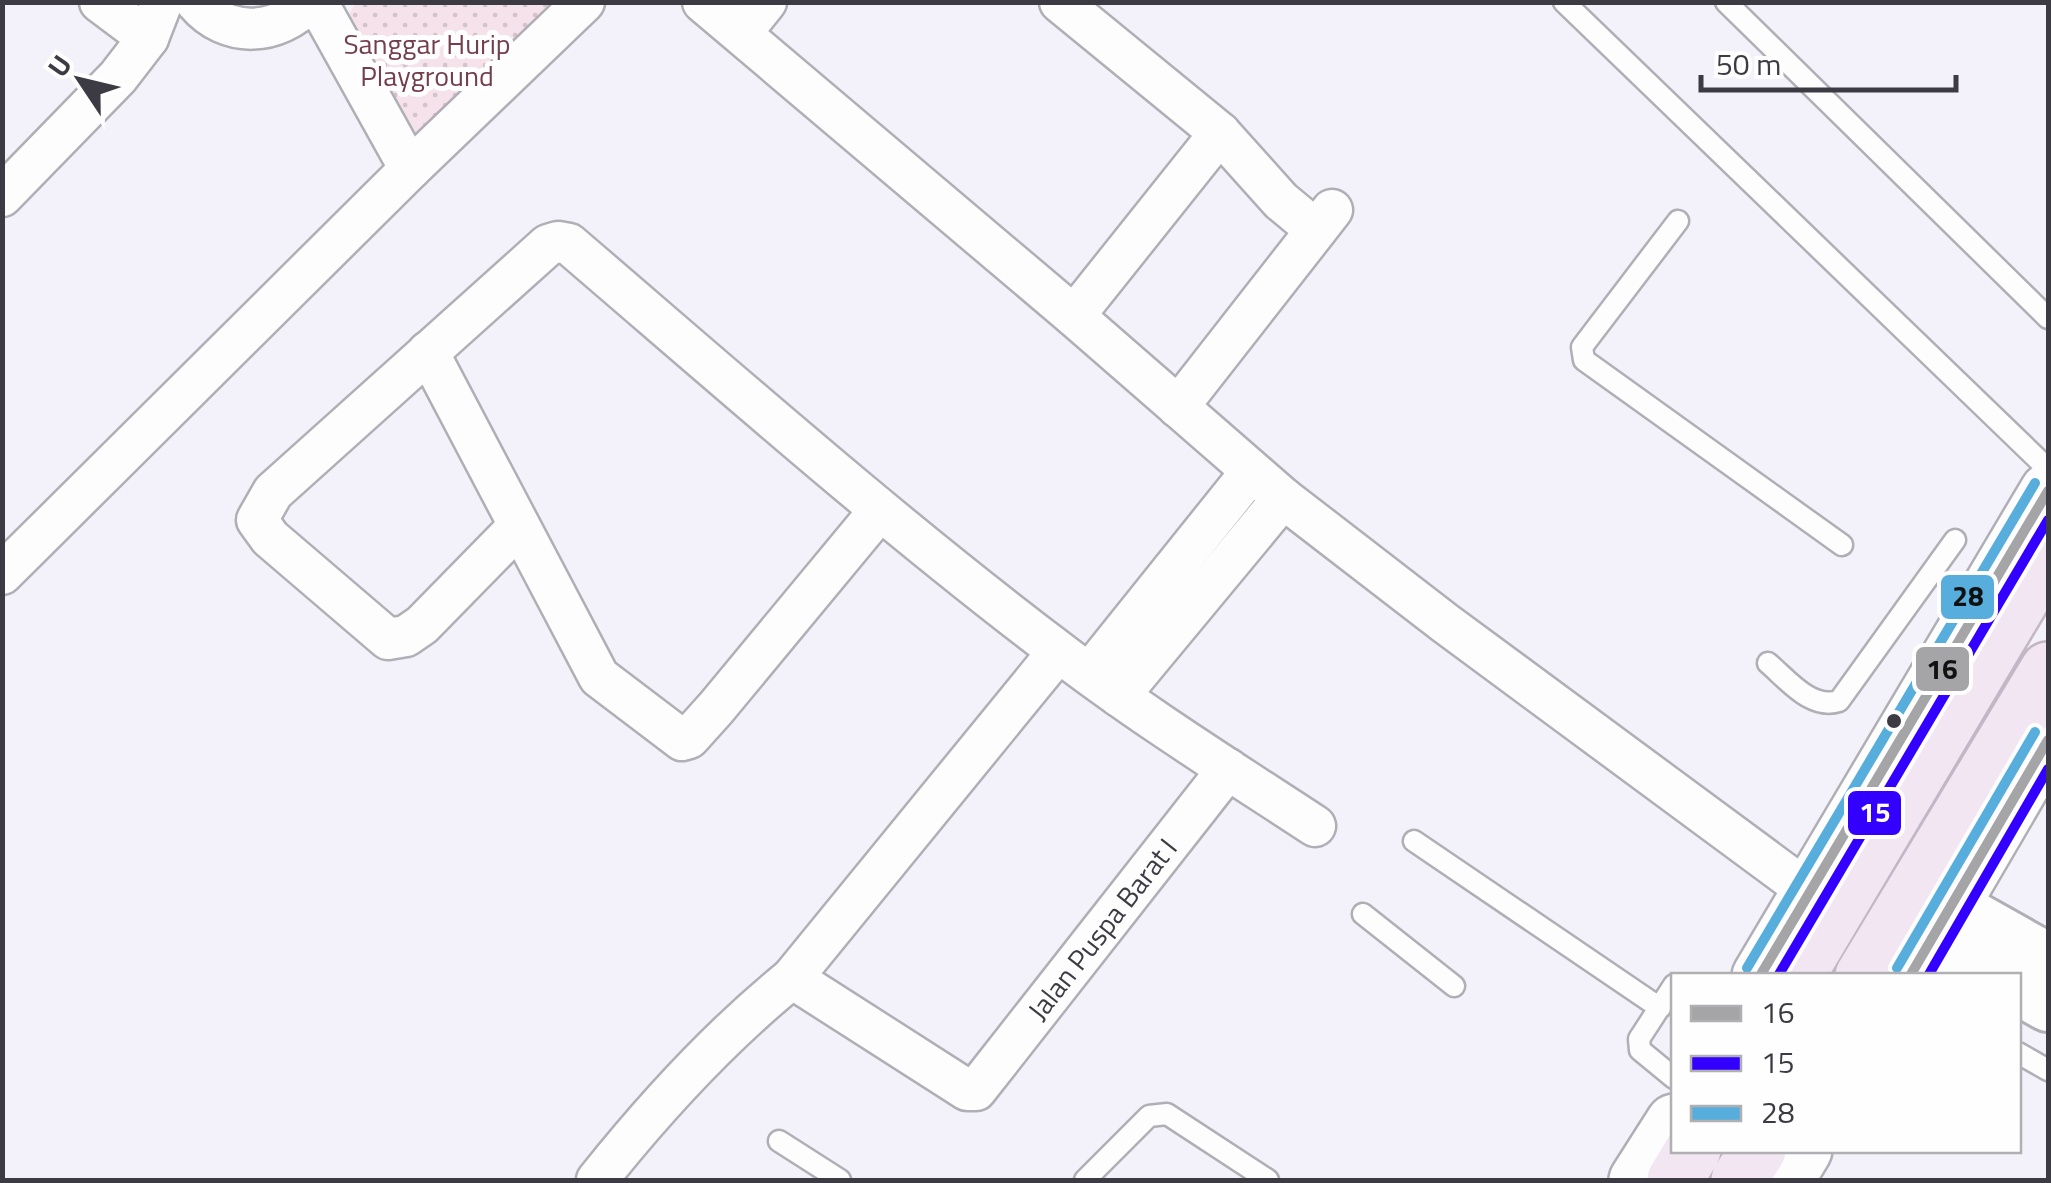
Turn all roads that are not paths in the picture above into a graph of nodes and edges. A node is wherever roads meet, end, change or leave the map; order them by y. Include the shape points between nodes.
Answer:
1 (100, 2) edge
2 (309, 2) edge
3 (317, 2) edge
4 (584, 2) edge
5 (703, 2) edge
6 (1060, 2) edge
7 (1564, 2) edge
8 (1726, 2) edge
9 (207, 12) edge
10 (754, 18) edge
11 (155, 20) edge
12 (1220, 133) junction
13 (410, 169) junction
14 (2, 196) edge
15 (1678, 221) dead end
16 (1074, 316) junction
17 (2048, 318) edge
18 (428, 352) junction
19 (1178, 407) junction
20 (2048, 469) edge
21 (1251, 472) junction
22 (2048, 491) edge
23 (1283, 498) junction
24 (880, 510) junction
25 (518, 526) junction
26 (1955, 540) dead end
27 (1842, 546) dead end
28 (2048, 554) edge
29 (2, 574) edge
30 (1768, 663) dead end
31 (2048, 670) edge
32 (1089, 674) junction
33 (2048, 740) edge
34 (1228, 769) junction
35 (1314, 826) dead end
36 (1414, 841) dead end
37 (1808, 891) junction
38 (1364, 914) dead end
39 (1931, 941) edge
40 (2048, 960) edge
41 (1762, 973) edge
42 (1799, 973) edge
43 (1866, 973) edge
44 (1990, 973) edge
45 (792, 978) junction
46 (1454, 986) dead end
47 (1671, 990) edge
48 (2021, 990) edge
49 (2048, 1005) edge
50 (1660, 1008) junction
51 (2021, 1055) edge
52 (2048, 1070) edge
53 (1671, 1076) edge
54 (1671, 1127) edge
55 (779, 1141) dead end
56 (1691, 1153) edge
57 (1756, 1153) edge
58 (1802, 1153) edge
59 (597, 1180) edge
60 (840, 1180) edge
61 (1085, 1180) edge
62 (1268, 1180) edge
63 (1637, 1180) edge
64 (1675, 1180) edge
65 (1739, 1180) edge
66 (1786, 1180) edge

1 - 11 street
2 - 9 street via 271,28 245,30
3 - 13 street
4 - 13 street
5 - 10 street
6 - 12 street
7 - 20 lane
8 - 17 lane
9 - 11 street
10 - 16 street
11 - 14 street via 118,77
12 - 16 street
12 - 19 street via 1280,201 1324,220
13 - 29 street
15 - 27 lane via 1581,355
16 - 19 street
18 - 24 street via 548,245 569,244
18 - 25 street
18 - 25 street via 273,492 258,520 270,538 388,639 422,625
19 - 21 street
21 - 23 street
21 - 32 street
22 - 37 main road
23 - 32 street
23 - 37 street
24 - 25 street via 682,740 598,677
24 - 32 street
26 - 30 lane via 1839,701 1810,699
28 - 42 highway
31 - 43 highway
32 - 34 street
32 - 45 street
33 - 39 main road
34 - 35 street
34 - 45 street, Jalan Puspa Barat I via 976,1090
36 - 50 lane
37 - 41 main road
38 - 46 lane
39 - 40 street
39 - 44 street
45 - 59 street via 662,1100
47 - 50 lane
48 - 49 street
50 - 53 lane via 1639,1039 1640,1050
51 - 52 lane
54 - 63 main road
55 - 60 lane
56 - 64 highway
57 - 65 highway
58 - 66 main road
61 - 62 lane via 1149,1116 1166,1114

